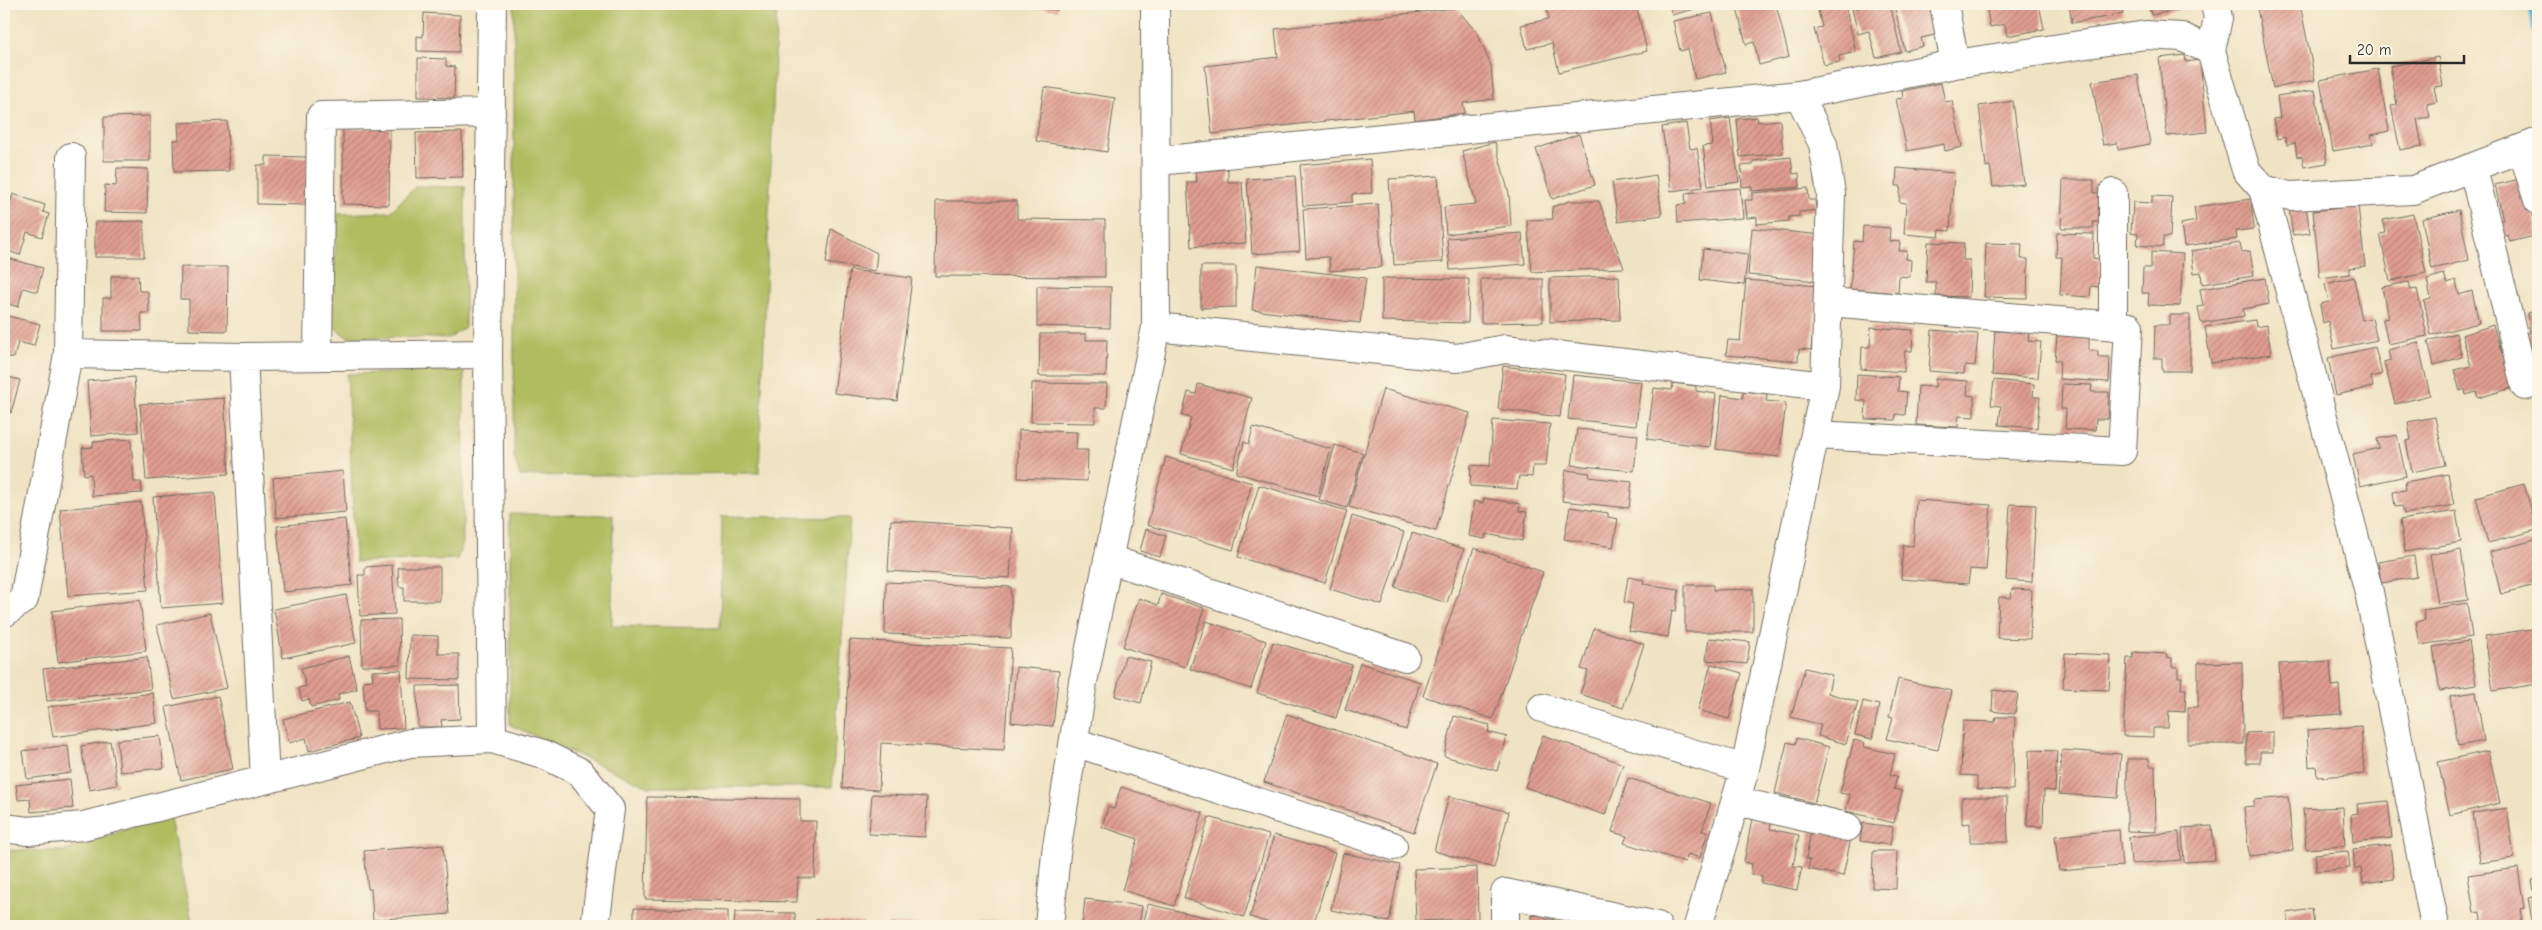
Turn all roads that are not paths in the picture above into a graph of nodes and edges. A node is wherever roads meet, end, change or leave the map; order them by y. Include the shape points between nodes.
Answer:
1 (492, 4) edge
2 (1156, 4) edge
3 (1944, 4) edge
4 (2215, 4) edge
5 (2211, 51) junction
6 (1955, 64) junction
7 (1799, 95) junction
8 (491, 113) junction
9 (2530, 146) edge
10 (70, 157) dead end
11 (1158, 161) junction
12 (2473, 168) junction
13 (2263, 189) junction
14 (2113, 193) dead end
15 (2538, 200) edge
16 (1829, 302) junction
17 (2114, 326) junction
18 (1156, 327) junction
19 (68, 354) junction
20 (488, 354) junction
21 (318, 356) junction
22 (243, 357) junction
23 (1826, 386) junction
24 (2525, 386) dead end
25 (1815, 436) junction
26 (1108, 559) junction
27 (4, 613) edge
28 (1405, 657) dead end
29 (1542, 708) dead end
30 (492, 739) junction
31 (1074, 742) junction
32 (1746, 769) junction
33 (265, 779) junction
34 (1738, 801) junction
35 (1847, 827) dead end
36 (4, 828) edge
37 (1393, 846) dead end
38 (596, 926) edge
39 (1049, 926) edge
40 (1505, 926) edge
41 (1657, 926) edge
42 (1698, 926) edge
43 (2435, 926) edge

1 - 8 street
2 - 11 street
3 - 6 street
4 - 5 street via 2218,18
5 - 6 street via 2182,37 2146,35
5 - 13 street via 2246,170
6 - 7 street
7 - 11 street
7 - 16 street via 1823,144 1831,194
8 - 20 street
8 - 21 street via 321,116
9 - 12 street
9 - 15 street
10 - 19 street
11 - 18 street
12 - 13 street via 2414,190 2290,196
12 - 24 street
13 - 43 street via 2369,592
14 - 17 street
16 - 17 street
16 - 23 street
17 - 25 street via 2129,327 2122,451
18 - 23 street via 1457,358 1505,349
18 - 26 street
19 - 22 street
19 - 27 street via 24,599
20 - 21 street
20 - 30 street
21 - 22 street
22 - 33 street
23 - 25 street
25 - 32 street
26 - 28 street
26 - 31 street
29 - 32 street
30 - 33 street via 410,742
30 - 38 street via 543,754 580,772 610,809
31 - 37 street
31 - 39 street via 1056,853
32 - 34 street
33 - 36 street via 83,826 28,832
34 - 35 street
34 - 42 street
40 - 41 street via 1505,893

